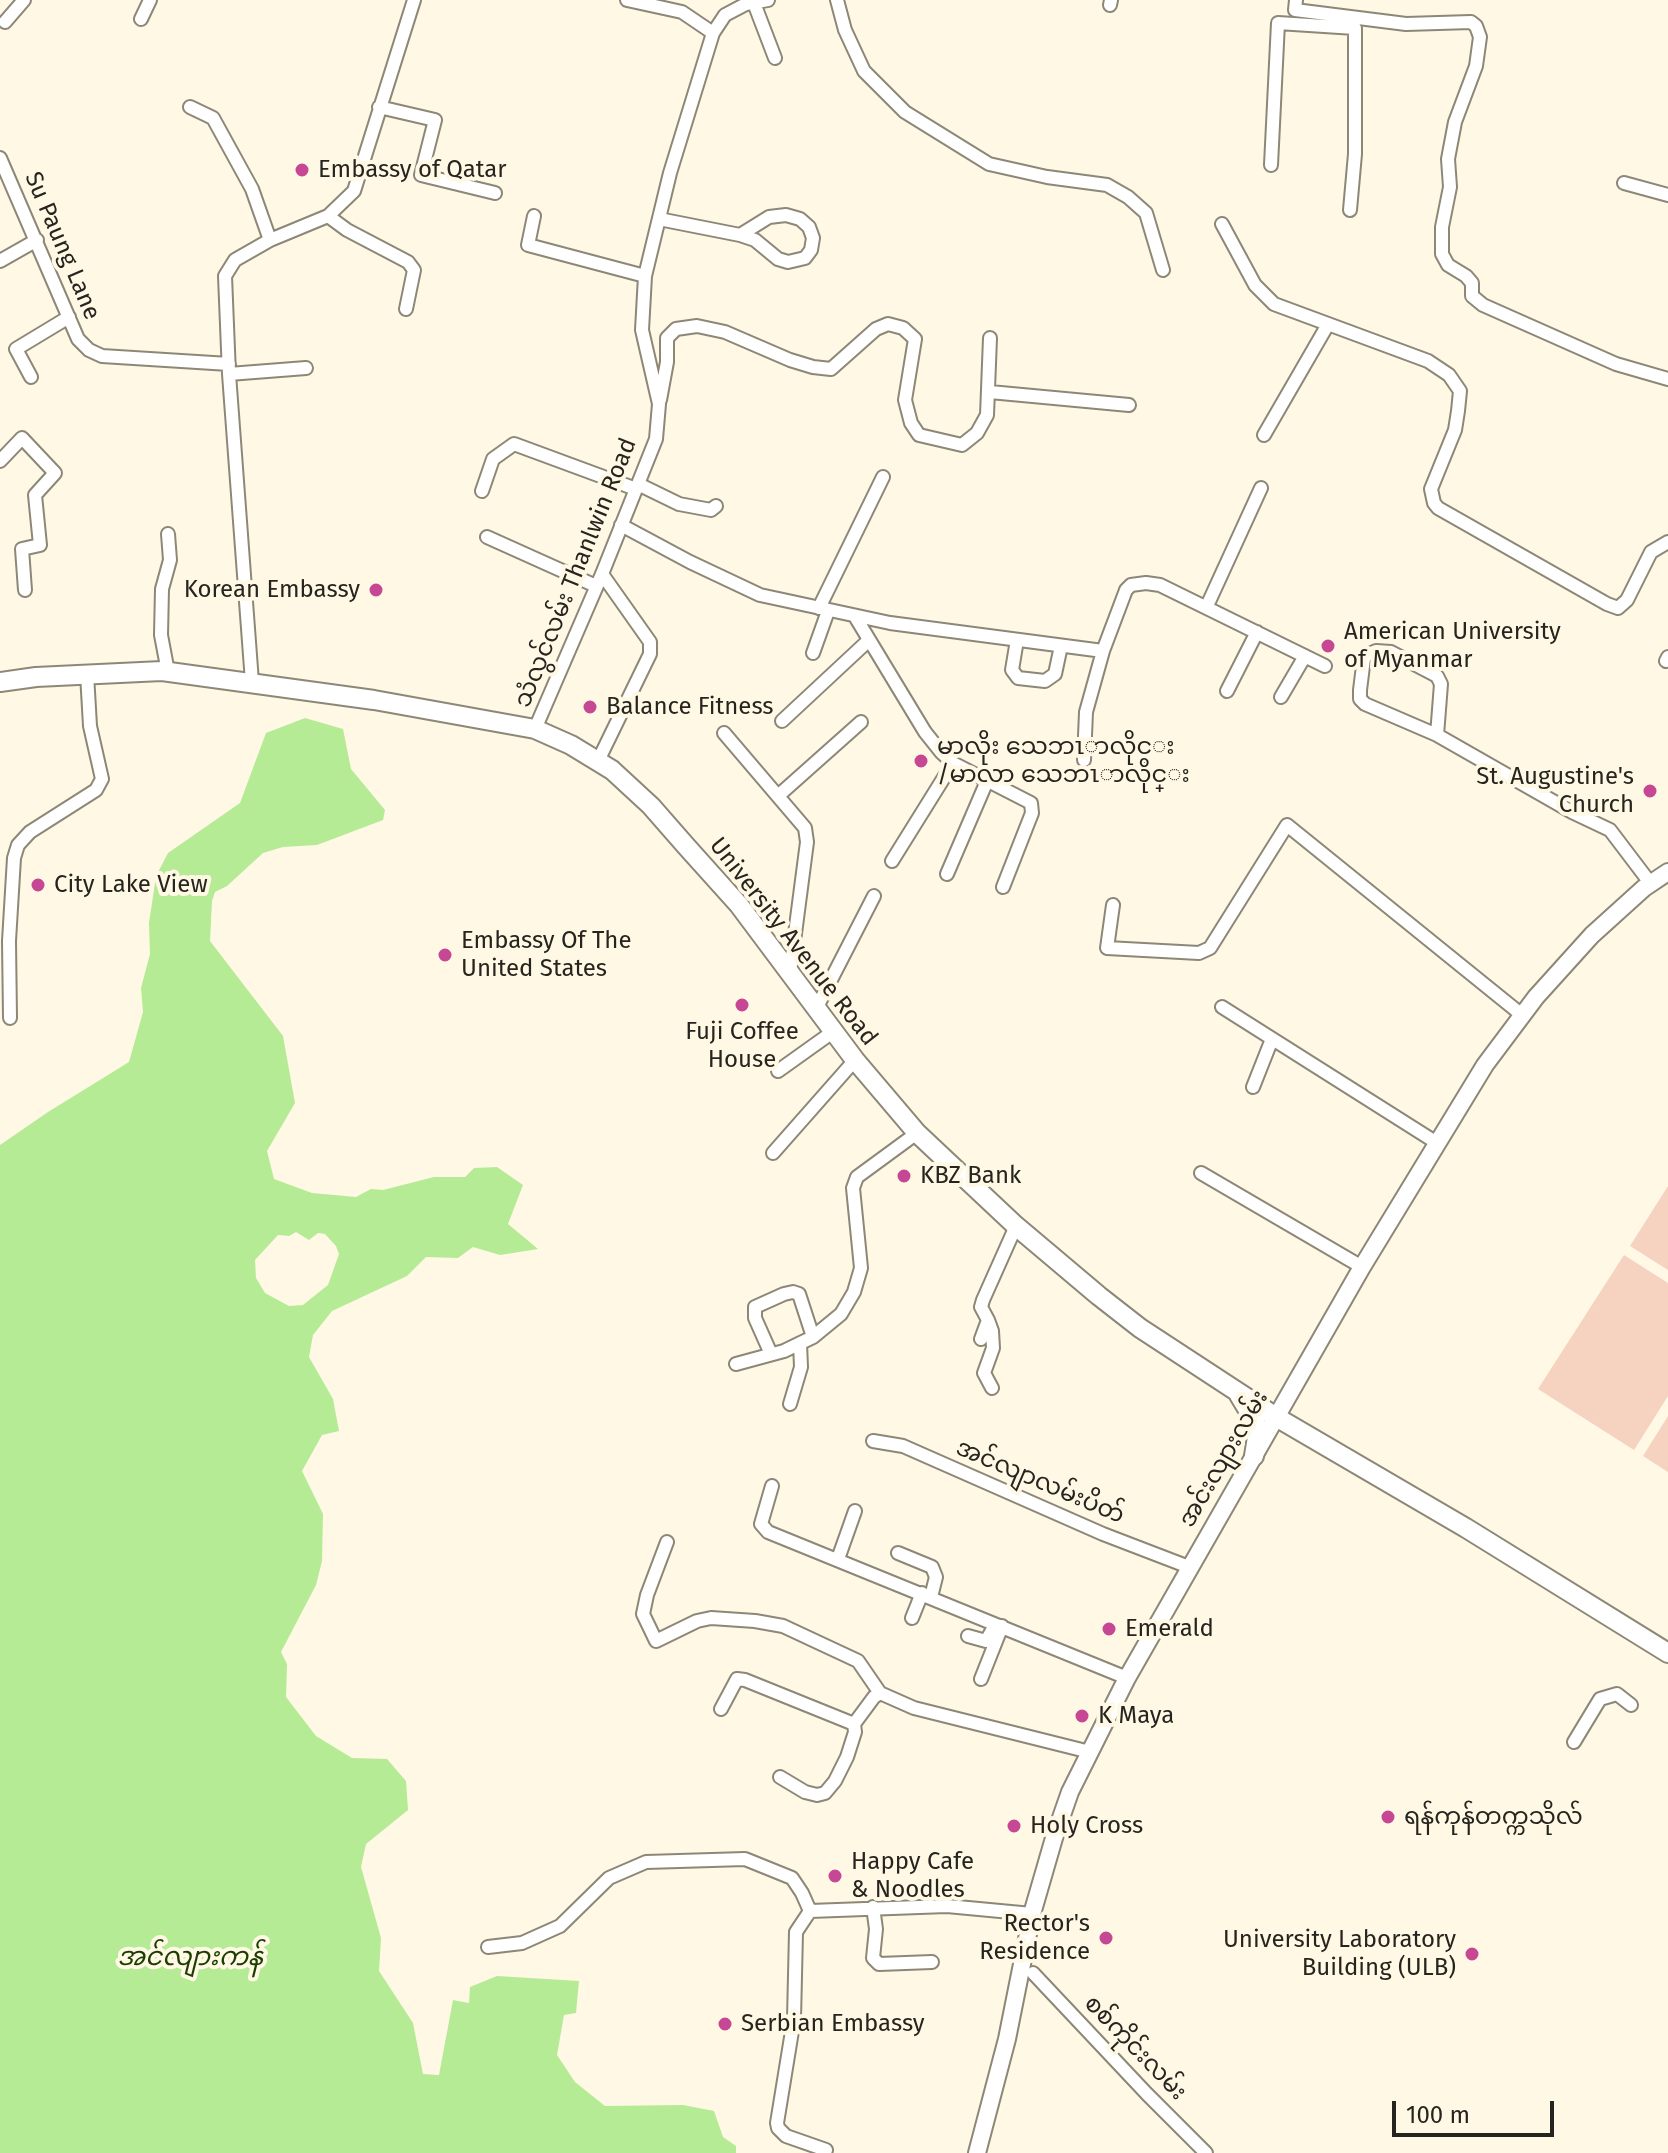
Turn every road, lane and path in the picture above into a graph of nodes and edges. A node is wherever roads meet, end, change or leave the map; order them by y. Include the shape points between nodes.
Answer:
1 (24, 0) edge
2 (150, 0) edge
3 (414, 0) edge
4 (627, 0) edge
5 (768, 0) edge
6 (837, 0) edge
7 (754, 3) junction
8 (1296, 5) edge
9 (141, 19) dead end
10 (5, 22) dead end
11 (1287, 23) junction
12 (713, 33) junction
13 (775, 58) dead end
14 (190, 107) dead end
15 (379, 107) junction
16 (0, 158) edge
17 (1271, 165) dead end
18 (1624, 183) dead end
19 (495, 193) dead end
20 (1668, 195) edge
21 (1350, 210) dead end
22 (328, 216) junction
23 (534, 216) dead end
24 (659, 219) junction
25 (1222, 224) dead end
26 (740, 235) junction
27 (37, 240) junction
28 (270, 240) junction
29 (0, 261) edge
30 (1163, 270) dead end
31 (645, 276) junction
32 (406, 309) dead end
33 (69, 317) junction
34 (1327, 326) junction
35 (990, 338) dead end
36 (306, 368) dead end
37 (229, 369) junction
38 (31, 377) dead end
39 (1668, 379) edge
40 (990, 392) junction
41 (659, 404) junction
42 (1129, 405) dead end
43 (1264, 435) dead end
44 (0, 461) edge
45 (883, 477) dead end
46 (637, 486) junction
47 (1261, 488) dead end
48 (482, 491) dead end
49 (716, 506) dead end
50 (621, 525) junction
51 (168, 534) dead end
52 (487, 537) dead end
53 (1668, 542) edge
54 (602, 574) junction
55 (596, 586) junction
56 (25, 590) dead end
57 (1207, 606) junction
58 (824, 609) junction
59 (856, 618) junction
60 (1257, 632) junction
61 (869, 640) junction
62 (1017, 640) junction
63 (1061, 646) junction
64 (1103, 651) junction
65 (813, 653) dead end
66 (1305, 656) junction
67 (1325, 666) dead end
68 (168, 672) junction
69 (87, 674) junction
70 (0, 682) edge
71 (252, 682) junction
72 (1227, 691) dead end
73 (1281, 697) dead end
74 (782, 721) dead end
75 (861, 722) dead end
76 (535, 729) junction
77 (724, 733) dead end
78 (1437, 735) junction
79 (1084, 760) dead end
80 (598, 761) junction
81 (953, 763) junction
82 (987, 781) junction
83 (779, 795) junction
84 (892, 861) dead end
85 (1668, 872) edge
86 (947, 874) dead end
87 (1651, 884) junction
88 (1003, 887) dead end
89 (874, 896) dead end
90 (1113, 905) dead end
91 (790, 972) junction
92 (817, 1007) junction
93 (1222, 1007) dead end
94 (1522, 1015) junction
95 (10, 1018) dead end
96 (834, 1031) junction
97 (1272, 1039) junction
98 (855, 1060) junction
99 (778, 1071) dead end
100 (1253, 1087) dead end
101 (917, 1133) junction
102 (1437, 1143) junction
103 (773, 1153) dead end
104 (1201, 1173) dead end
105 (1016, 1226) junction
106 (1362, 1267) junction
107 (988, 1320) junction
108 (813, 1337) junction
109 (981, 1339) dead end
110 (800, 1343) junction
111 (771, 1354) junction
112 (736, 1364) dead end
113 (992, 1388) dead end
114 (1235, 1390) junction
115 (790, 1404) dead end
116 (1276, 1417) junction
117 (873, 1441) dead end
118 (1254, 1456) junction
119 (772, 1486) dead end
120 (855, 1511) dead end
121 (667, 1542) dead end
122 (898, 1553) dead end
123 (838, 1559) junction
124 (1189, 1567) junction
125 (926, 1595) junction
126 (912, 1618) dead end
127 (999, 1625) junction
128 (968, 1636) dead end
129 (1668, 1653) edge
130 (1127, 1678) junction
131 (981, 1679) dead end
132 (880, 1693) junction
133 (1631, 1705) dead end
134 (721, 1709) dead end
135 (854, 1724) junction
136 (1574, 1742) dead end
137 (1090, 1752) junction
138 (780, 1777) dead end
139 (873, 1907) junction
140 (810, 1911) junction
141 (1032, 1914) junction
142 (488, 1947) dead end
143 (932, 1962) dead end
144 (1033, 1973) dead end
145 (826, 2150) dead end
146 (977, 2153) edge
147 (1206, 2153) edge

1 - 10 street
2 - 9 street
3 - 15 street
4 - 12 street via 682,12
5 - 7 street
6 - 30 street via 864,71 905,112 989,164 1107,185 1128,197 1146,213
7 - 12 street via 725,15
7 - 13 street
8 - 11 street
8 - 39 street via 1406,24 1476,26 1476,66 1448,159 1442,254 1472,283 1472,296 1483,305 1616,364
11 - 17 street via 1278,23
11 - 21 street via 1355,28
12 - 24 street, သံလွင်လမ်း Thanlwin Road
14 - 28 street via 213,118 252,189
15 - 19 street via 435,120 421,175
15 - 22 street via 354,191
16 - 27 street, Su Paung Lane
18 - 20 street
22 - 28 street
22 - 32 street via 408,262 414,270
23 - 31 street via 528,245
24 - 26 street
24 - 31 street, သံလွင်လမ်း Thanlwin Road
25 - 34 street via 1255,285 1274,304
26 - 26 street via 788,262 805,258 813,238 800,219 786,215 769,217
27 - 29 street
27 - 33 street, Su Paung Lane
28 - 37 street via 235,260 225,276
31 - 41 street, သံလွင်လမ်း Thanlwin Road via 642,330
33 - 37 street, Su Paung Lane via 78,339 102,356
33 - 38 street via 16,349
34 - 43 street
34 - 53 street via 1428,361 1449,375 1460,391 1455,430 1431,489 1438,508 1618,608 1651,552
35 - 40 street
36 - 37 street, Su Paung Lane
37 - 71 street
40 - 41 street via 987,415 962,445 919,435 911,423 905,400 915,339 903,328 888,324 876,329 831,369 697,326 676,329 667,338
40 - 42 street
41 - 46 street, သံလွင်လမ်း Thanlwin Road via 656,439
44 - 56 street via 22,438 55,473 35,495 40,545 22,549
45 - 58 street
46 - 48 street via 514,444 493,459
46 - 49 street via 679,504 711,510
46 - 50 street, သံလွင်လမ်း Thanlwin Road
47 - 57 street
50 - 54 street, သံလွင်လမ်း Thanlwin Road
50 - 58 street via 760,595
51 - 68 street via 161,635
52 - 55 street
54 - 55 street, သံလွင်လမ်း Thanlwin Road
54 - 80 street via 650,642 650,654
55 - 76 street, သံလွင်လမ်း Thanlwin Road
57 - 60 street
57 - 64 street via 1160,585 1131,585
58 - 59 street
58 - 65 street
59 - 61 street
59 - 62 street
60 - 66 street
60 - 72 street
61 - 74 street
61 - 81 street via 925,732
62 - 63 street
62 - 63 street via 1012,670 1018,678 1045,681 1055,674
63 - 64 street
64 - 79 street via 1086,712
66 - 67 street
66 - 73 street
68 - 69 main road, University Avenue Road
68 - 71 main road, University Avenue Road
69 - 70 main road, University Avenue Road
69 - 95 street via 90,726 102,779 96,790 18,845 11,900
71 - 76 main road, University Avenue Road
75 - 83 street
76 - 80 main road, University Avenue Road
77 - 83 street
78 - 78 street via 1360,699 1367,655 1391,652 1437,676
78 - 87 street via 1610,830
80 - 91 main road, University Avenue Road via 651,806
81 - 82 street
81 - 84 street
82 - 86 street
82 - 88 street via 1033,807
83 - 91 street via 805,828 807,842
85 - 87 main road, အင်းလျားလမ်း
87 - 94 main road, အင်းလျားလမ်း via 1592,935
89 - 92 street
90 - 94 street via 1107,948 1199,953 1210,948 1287,825
91 - 92 main road, University Avenue Road
92 - 96 main road, University Avenue Road
93 - 97 street
94 - 102 main road, အင်းလျားလမ်း
96 - 98 main road, University Avenue Road
96 - 99 street
97 - 100 street
97 - 102 street
98 - 101 main road, University Avenue Road
98 - 103 street
101 - 105 main road, University Avenue Road
101 - 108 street via 857,1177 853,1188 861,1268 841,1314
102 - 106 main road, အင်းလျားလမ်း
104 - 106 street
105 - 107 street via 983,1300
105 - 114 main road, University Avenue Road via 1140,1328
106 - 116 main road, အင်းလျားလမ်း
107 - 109 street
107 - 113 street via 993,1348 984,1373
108 - 110 street
108 - 111 street via 799,1294 784,1294 755,1307
110 - 111 street
110 - 115 street via 801,1367
111 - 112 street
114 - 116 main road, University Avenue Road
114 - 118 main road via 1256,1423
116 - 118 main road, အင်းလျားလမ်း
116 - 129 main road, University Avenue Road
117 - 124 street, အင်လျာလမ်းပိတ် via 903,1446
118 - 124 main road, အင်းလျားလမ်း
119 - 123 street via 761,1524 768,1532
120 - 123 street
121 - 132 street via 643,1614 656,1641 711,1618 783,1626 858,1661
122 - 125 street via 932,1567 936,1577
123 - 125 street
124 - 130 main road, အင်းလျားလမ်း
125 - 126 street
125 - 127 street
127 - 128 street via 986,1641
127 - 130 street
127 - 131 street
130 - 137 main road, အင်းလျားလမ်း
132 - 135 street
132 - 137 street via 914,1708
133 - 136 street via 1617,1694 1600,1699
134 - 135 street via 737,1679
135 - 138 street via 847,1757 825,1793 805,1792
137 - 141 main road, အင်းလျားလမ်း via 1070,1792
139 - 140 street
139 - 141 street via 947,1906
139 - 143 street via 873,1958 879,1964
140 - 142 street via 792,1878 745,1859 646,1862 609,1878 560,1926 522,1943
140 - 145 street via 796,1932 794,2019 777,2123 786,2136
141 - 146 main road, အင်းလျားလမ်း
144 - 147 street, စစ်ကိုင်းလမ်း

